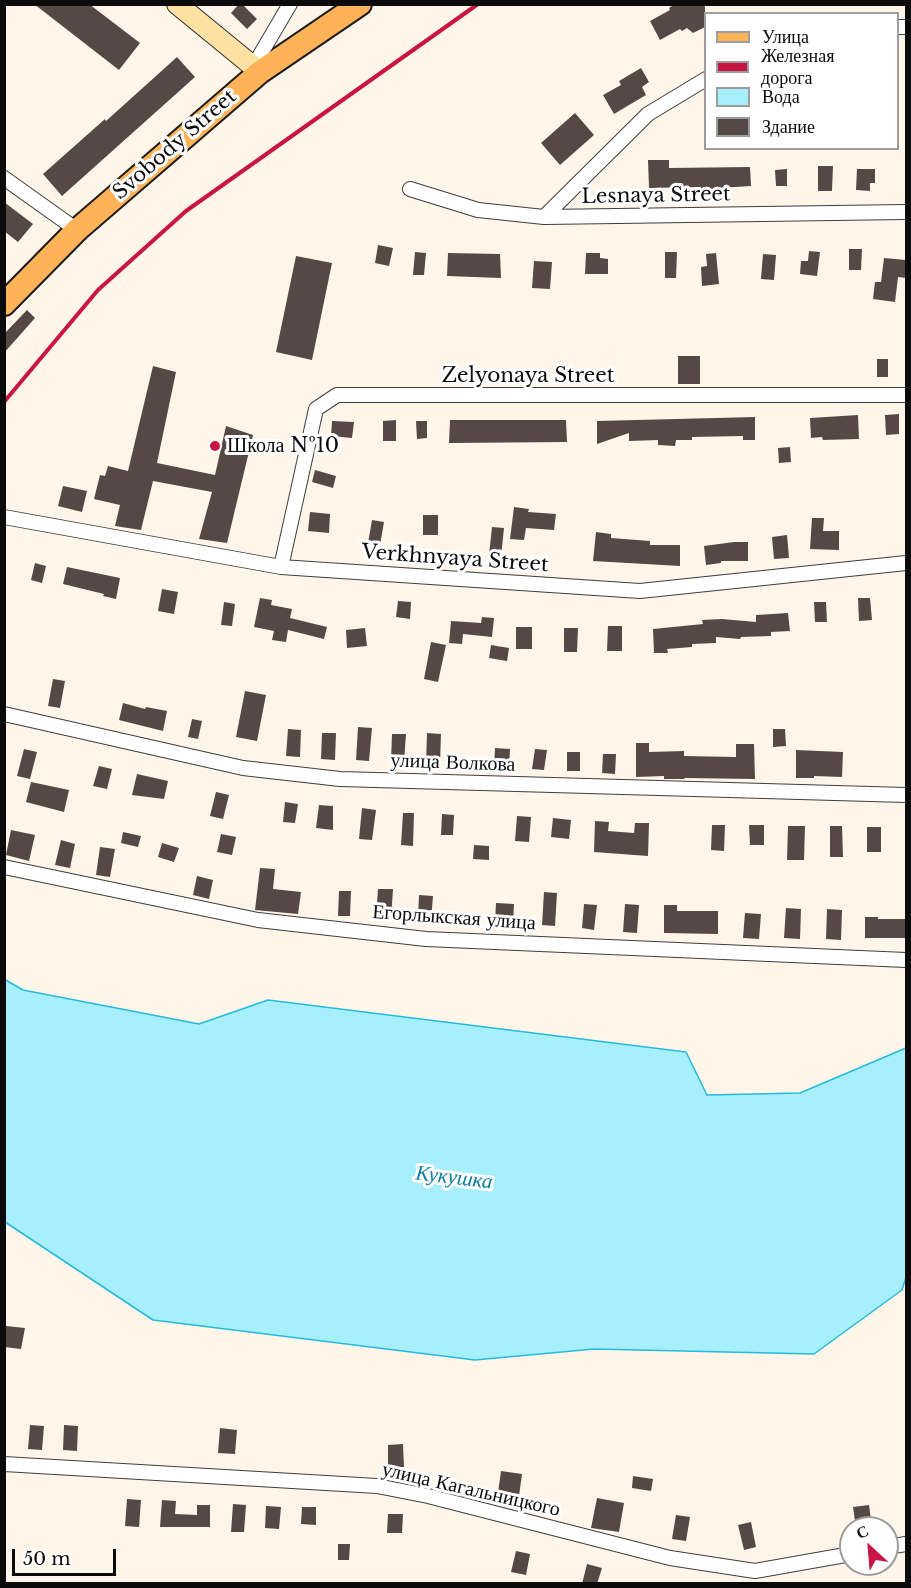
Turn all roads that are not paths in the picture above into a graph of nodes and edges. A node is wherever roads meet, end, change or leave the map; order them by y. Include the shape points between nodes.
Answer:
1 (177, 4) edge
2 (290, 4) edge
3 (360, 4) edge
4 (256, 69) junction
5 (704, 80) edge
6 (4, 178) edge
7 (410, 189) dead end
8 (906, 212) edge
9 (543, 217) junction
10 (77, 230) junction
11 (5, 304) edge
12 (906, 395) edge
13 (4, 517) edge
14 (906, 563) edge
15 (281, 567) junction
16 (4, 714) edge
17 (906, 795) edge
18 (4, 867) edge
19 (906, 960) edge
20 (4, 1464) edge
21 (839, 1556) edge

1 - 4 main road
2 - 4 street
3 - 4 main road, Svobody Street
4 - 10 main road, Svobody Street
5 - 9 street via 648,114
6 - 10 street
7 - 9 street, Lesnaya Street via 477,210
8 - 9 street, Lesnaya Street
10 - 11 main road, Svobody Street
12 - 15 street, Zelyonaya Street via 337,395 316,409
13 - 15 street, Verkhnyaya Street
14 - 15 street, Verkhnyaya Street via 640,591
16 - 17 street, улица Волкова via 243,768 340,779
18 - 19 street, Егорлыкская улица via 258,920 426,939
20 - 21 street, улица Кагальницкого via 377,1486 670,1558 755,1571

